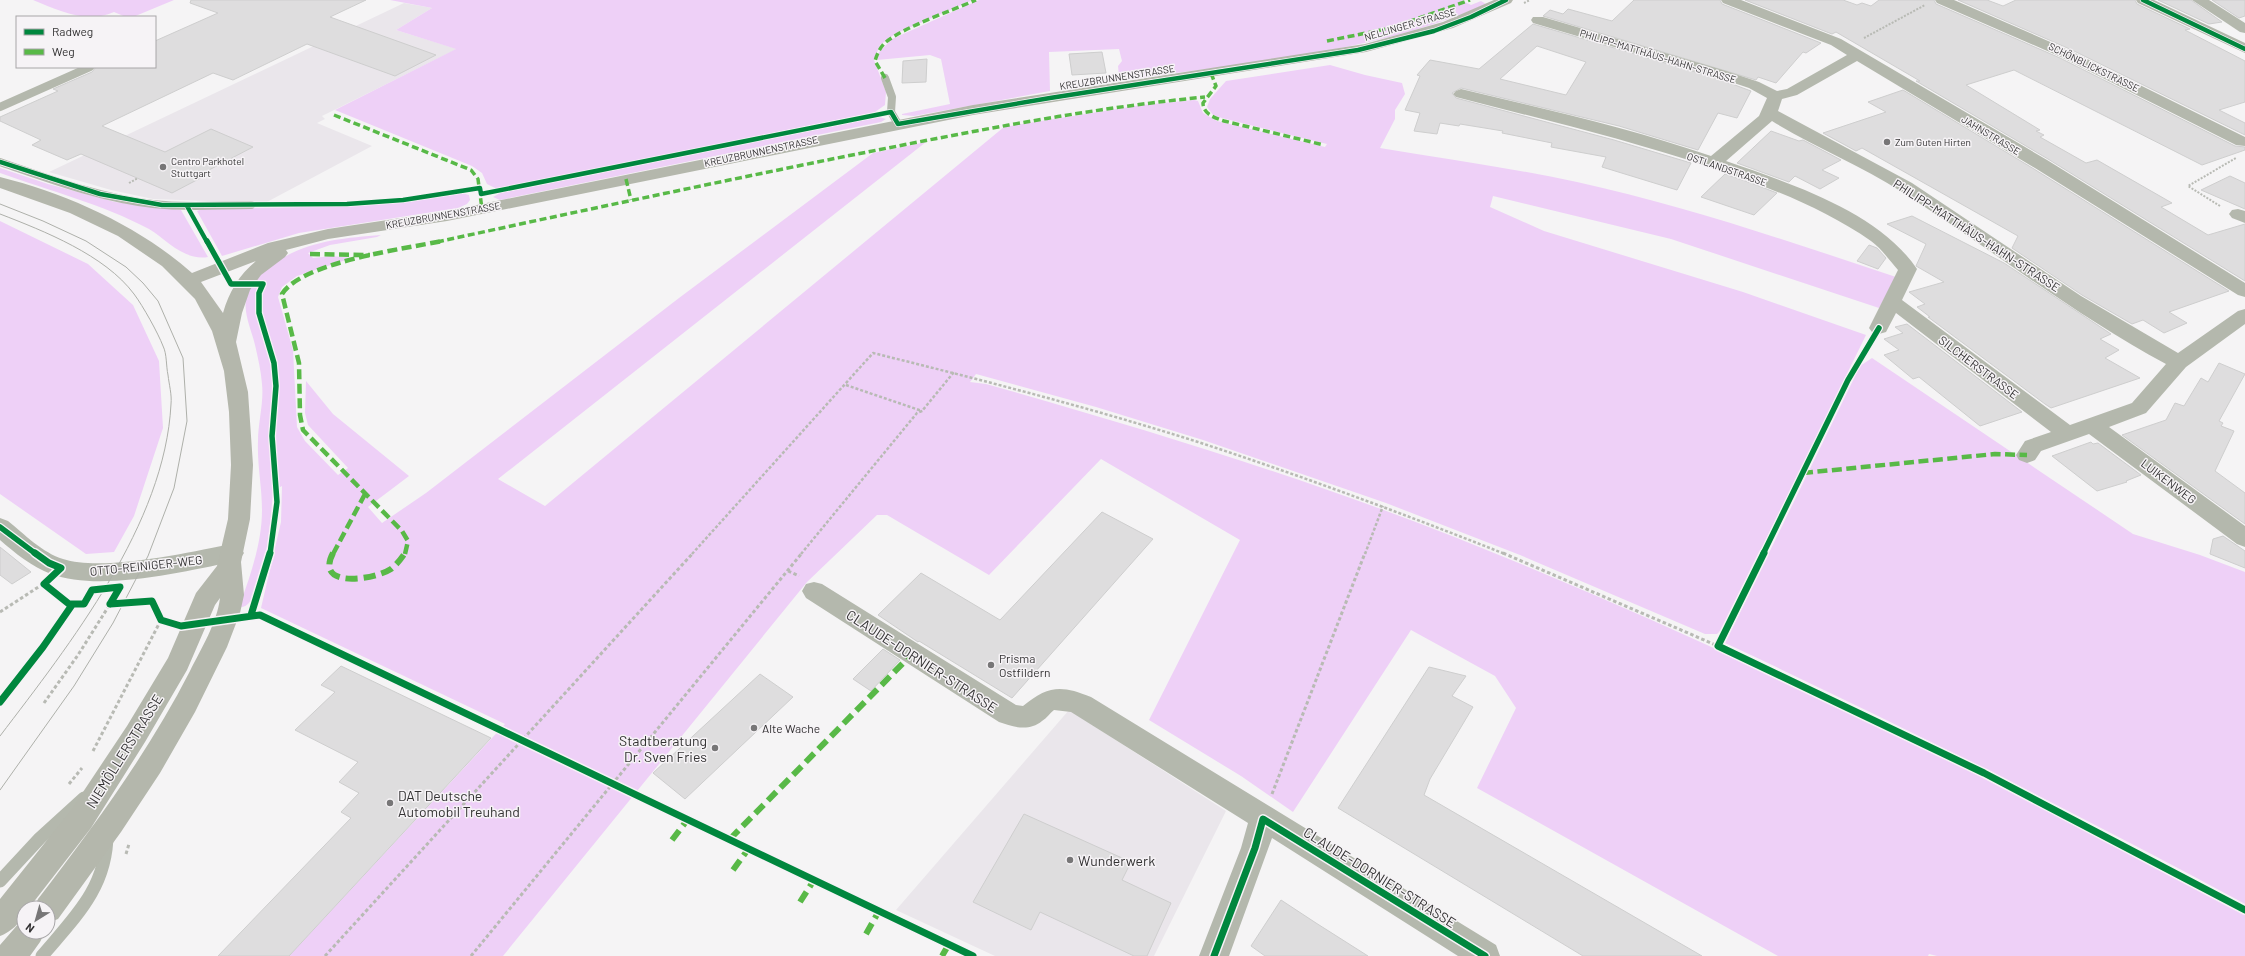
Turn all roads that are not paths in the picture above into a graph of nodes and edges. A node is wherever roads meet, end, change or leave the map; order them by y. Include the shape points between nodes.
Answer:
1 (1506, 0) edge
2 (1728, 0) edge
3 (1942, 0) edge
4 (2143, 0) edge
5 (2199, 0) edge
6 (1538, 20) dead end
7 (2245, 29) edge
8 (2245, 49) edge
9 (1850, 51) junction
10 (1340, 53) joint
11 (88, 68) edge
12 (885, 78) dead end
13 (1461, 94) dead end
14 (1775, 96) junction
15 (0, 107) edge
16 (1770, 113) junction
17 (898, 124) junction
18 (2242, 142) dead end
19 (0, 162) edge
20 (1713, 163) junction
21 (0, 182) edge
22 (252, 205) dead end
23 (308, 238) junction
24 (190, 280) junction
25 (2245, 291) edge
26 (1892, 301) junction
27 (2245, 315) edge
28 (1879, 328) dead end
29 (226, 342) junction
30 (2179, 362) junction
31 (2092, 425) junction
32 (2067, 433) junction
33 (2027, 455) dead end
34 (0, 527) edge
35 (2245, 538) edge
36 (230, 560) junction
37 (814, 591) dead end
38 (99, 768) junction
39 (1263, 819) junction
40 (107, 831) junction
41 (0, 881) edge
42 (55, 900) edge
43 (0, 922) edge
44 (24, 940) edge
45 (11, 956) edge
46 (42, 956) edge
47 (1214, 956) edge
48 (1485, 956) edge

1 - 10 main road, NELLINGER STRASSE via 1430,30
2 - 9 street, JAHNSTRASSE via 1826,38
3 - 18 street, SCHÖNBLICKSTRASSE via 2066,54
4 - 8 main road
5 - 7 street
6 - 14 street, PHILIPP-MATTHÄUS-HAHN-STRASSE via 1754,85
9 - 14 street via 1792,92
9 - 25 street, JAHNSTRASSE via 2047,168
10 - 17 main road, KREUZBRUNNENSTRASSE via 1062,95
11 - 15 lane
12 - 17 lane via 892,97 891,112
13 - 20 street, OSTLANDSTRASSE
14 - 16 street
16 - 20 street
16 - 30 street, PHILIPP-MATTHÄUS-HAHN-STRASSE via 1906,187 2101,317
17 - 23 main road, KREUZBRUNNENSTRASSE via 476,210
19 - 22 lane via 95,191 146,203 182,206
20 - 26 street, OSTLANDSTRASSE via 1811,199 1878,236 1894,250 1908,270
21 - 24 main road, NIEMÖLLERSTRASSE via 110,224 146,244
23 - 24 main road, KREUZBRUNNENSTRASSE via 258,253
23 - 29 main road via 269,259 250,275 235,301
24 - 29 main road, NIEMÖLLERSTRASSE via 205,299
26 - 28 street, OSTLANDSTRASSE
26 - 32 street, SILCHERSTRASSE
27 - 30 street
29 - 36 main road, NIEMÖLLERSTRASSE via 237,389 242,448 241,504
30 - 31 street via 2139,408
31 - 32 street
31 - 35 street, LUIKENWEG
32 - 33 street via 2031,447
34 - 36 street, OTTO-REINIGER-WEG via 49,563 75,571
36 - 38 main road, NIEMÖLLERSTRASSE via 205,600 178,663 136,734
36 - 40 main road, NIEMÖLLERSTRASSE via 232,602 210,656 156,758
37 - 39 street, CLAUDE-DORNIER-STRASSE via 1000,711 1025,717 1034,714 1043,704 1053,699 1074,701
38 - 41 lane
38 - 43 main road, NIEMÖLLERSTRASSE via 82,819
39 - 47 street via 1255,848
39 - 48 street, CLAUDE-DORNIER-STRASSE
40 - 42 main road, NIEMÖLLERSTRASSE
40 - 46 lane via 109,850 94,891
44 - 45 main road

